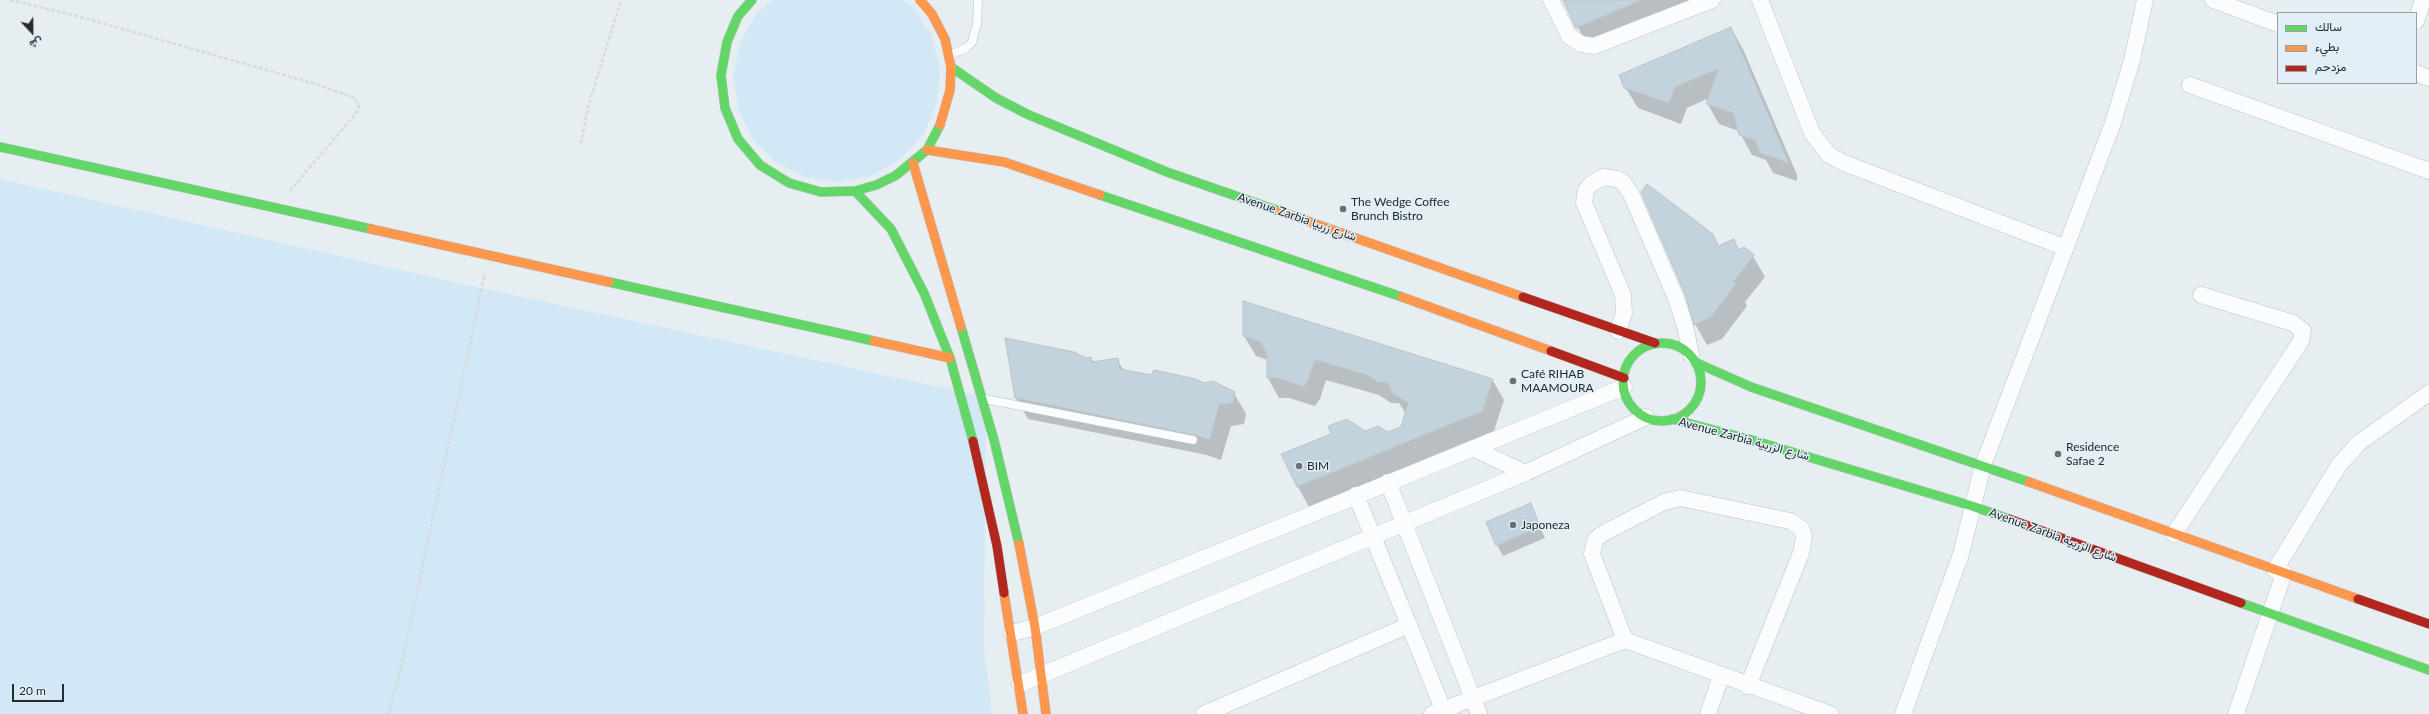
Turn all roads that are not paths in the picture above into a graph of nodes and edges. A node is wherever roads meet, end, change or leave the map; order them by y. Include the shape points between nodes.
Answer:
1 (752, 0) edge
2 (920, 0) edge
3 (978, 0) edge
4 (1551, 0) edge
5 (1712, 0) edge
6 (1760, 0) edge
7 (2145, 0) edge
8 (2213, 0) edge
9 (2423, 0) edge
10 (2417, 18) edge
11 (2277, 24) edge
12 (949, 55) junction
13 (951, 67) junction
14 (2417, 73) edge
15 (2429, 78) edge
16 (2190, 85) dead end
17 (0, 147) edge
18 (927, 150) junction
19 (913, 163) junction
20 (2429, 171) edge
21 (855, 191) junction
22 (2066, 248) junction
23 (2201, 295) dead end
24 (1618, 330) junction
25 (1655, 344) junction
26 (950, 358) junction
27 (1694, 359) junction
28 (1624, 383) junction
29 (2429, 393) edge
30 (982, 398) junction
31 (1646, 417) junction
32 (1672, 419) junction
33 (1193, 440) dead end
34 (1473, 448) junction
35 (1983, 465) junction
36 (1525, 473) junction
37 (1388, 482) junction
38 (1356, 496) junction
39 (1972, 506) junction
40 (1404, 524) junction
41 (2174, 534) junction
42 (1373, 537) junction
43 (2280, 571) junction
44 (2270, 613) junction
45 (2429, 624) edge
46 (1409, 625) junction
47 (1036, 627) junction
48 (1012, 633) junction
49 (1625, 640) junction
50 (2429, 670) edge
51 (1042, 676) junction
52 (1721, 676) junction
53 (1020, 684) junction
54 (1748, 686) junction
55 (1472, 697) junction
56 (1440, 712) edge
57 (1023, 714) edge
58 (1046, 714) edge
59 (1204, 714) edge
60 (1479, 714) edge
61 (1708, 714) edge
62 (1830, 714) edge
63 (1903, 714) edge
64 (2236, 714) edge

1 - 21 main road via 738,16 727,42 721,75 725,108 738,139 760,165 789,183 821,192
2 - 12 main road via 932,14 945,39
3 - 12 lane via 976,34 972,42 966,48
4 - 5 street via 1568,36 1582,44 1594,46
6 - 22 street via 1812,133 1828,155
7 - 22 street via 2132,60 2115,116
8 - 11 street
9 - 10 street
12 - 13 main road
13 - 18 main road via 946,113
13 - 24 main road, Avenue Zarbia شارع زربيا via 996,98 1060,130 1167,172
14 - 15 street
16 - 20 street
17 - 26 main road
18 - 19 main road
18 - 28 main road via 1004,162 1429,306
19 - 21 main road via 882,182
19 - 30 main road
21 - 26 main road via 891,229 924,293
22 - 35 street
23 - 41 street via 2293,323 2303,331 2301,341
24 - 25 main road, Avenue Zarbia شارع زربيا
24 - 27 street via 1624,313 1622,295 1584,203 1586,190 1603,177 1623,182 1631,194 1679,305
25 - 27 main road via 1674,345
25 - 28 main road via 1643,348 1633,356 1627,366
26 - 48 main road via 969,423 992,523
27 - 32 main road via 1701,374 1698,397 1683,415
27 - 35 main road via 1750,387
28 - 31 main road via 1628,400
28 - 34 street
29 - 43 street via 2360,442 2339,465
30 - 33 lane
30 - 47 main road via 1016,526
31 - 32 main road
31 - 36 street
32 - 39 main road, Avenue Zarbia شارع الزربية via 1752,440
34 - 36 street
34 - 37 street
35 - 39 street
35 - 41 main road
36 - 40 street
37 - 38 street
37 - 40 street
38 - 42 street
38 - 47 street
39 - 44 main road, Avenue Zarbia شارع الزربية
39 - 63 street via 1961,554
40 - 42 street
40 - 55 street
41 - 43 main road
42 - 46 street
42 - 51 street
43 - 44 street
43 - 45 main road
44 - 50 main road, Avenue Zarbia شارع الزربية
44 - 64 street
46 - 56 street
46 - 59 street
47 - 48 street
47 - 51 main road
48 - 53 main road
49 - 52 street
49 - 54 street via 1592,554 1595,540 1602,534 1664,502 1680,498 1790,521 1802,530 1803,544
49 - 55 street
51 - 53 street
51 - 58 main road
52 - 54 street
52 - 61 street
53 - 57 main road
54 - 62 street
55 - 56 street
55 - 60 street

